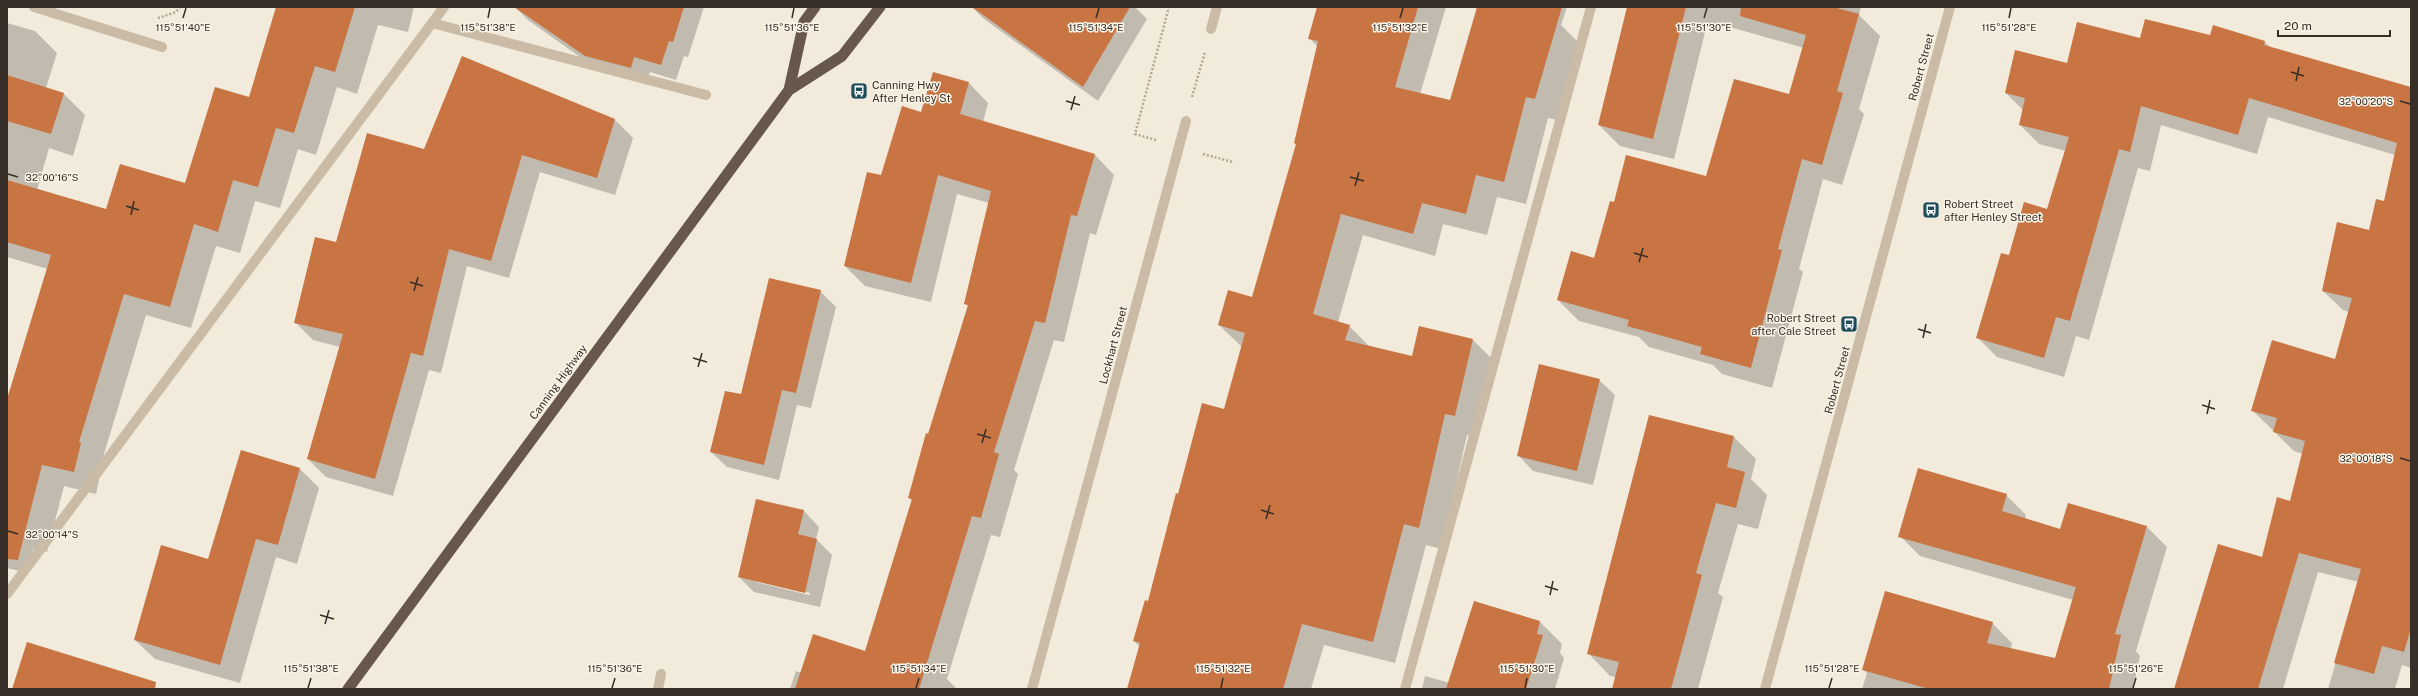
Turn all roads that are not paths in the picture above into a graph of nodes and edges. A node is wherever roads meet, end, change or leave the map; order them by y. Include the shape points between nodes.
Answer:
1 (34, 7) edge
2 (444, 7) edge
3 (815, 7) edge
4 (880, 7) edge
5 (1217, 7) edge
6 (1591, 7) edge
7 (1950, 7) edge
8 (432, 24) junction
9 (1211, 29) road end
10 (162, 47) dead end
11 (789, 90) junction
12 (706, 95) dead end
13 (1186, 121) road end
14 (7, 594) edge
15 (661, 674) dead end
16 (348, 689) edge
17 (658, 689) edge
18 (1032, 689) edge
19 (1405, 689) edge
20 (1765, 689) edge

1 - 10 street
2 - 8 street
3 - 11 highway, Canning Highway via 804,22
4 - 11 highway, Canning Highway via 842,56
5 - 9 street
6 - 19 street
7 - 20 street, Robert Street
8 - 12 street
8 - 14 street
11 - 16 highway, Canning Highway
13 - 18 street, Lockhart Street
15 - 17 street

